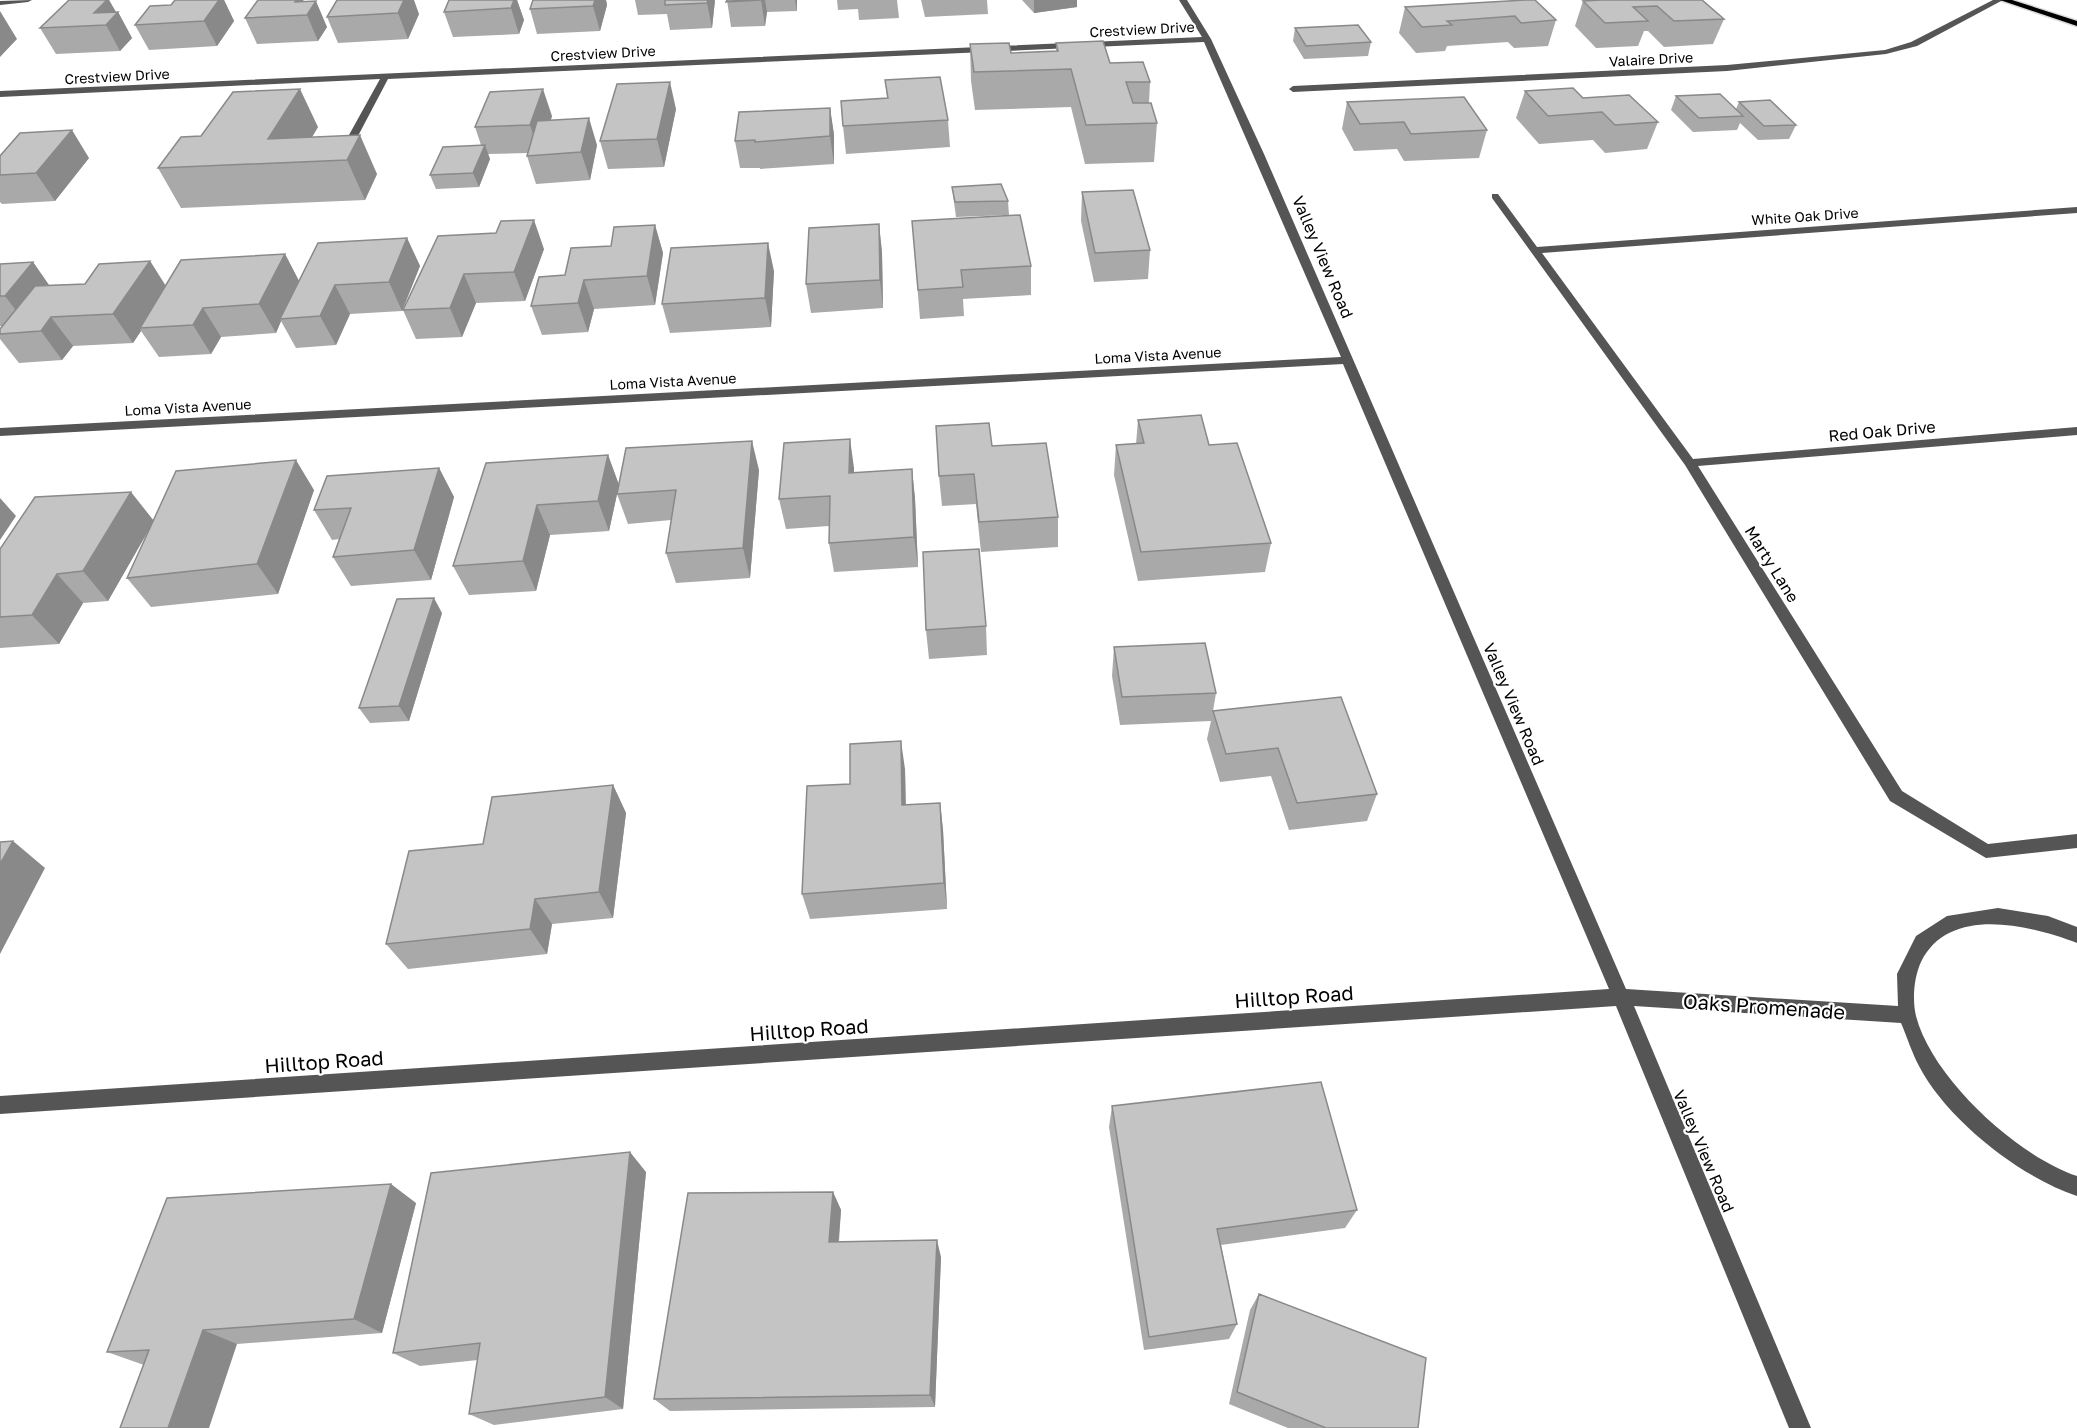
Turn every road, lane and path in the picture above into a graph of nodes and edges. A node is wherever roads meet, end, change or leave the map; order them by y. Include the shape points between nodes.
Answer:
1 (28, 0) edge
2 (1183, 0) edge
3 (1999, 0) edge
4 (2004, 0) edge
5 (0, 3) edge
6 (2077, 24) edge
7 (1207, 39) junction
8 (385, 77) junction
9 (1293, 89) dead end
10 (0, 94) edge
11 (341, 158) edge
12 (1495, 196) dead end
13 (2077, 210) edge
14 (1534, 250) junction
15 (1348, 360) junction
16 (2077, 431) edge
17 (0, 432) edge
18 (1690, 463) junction
19 (2077, 841) edge
20 (2077, 935) edge
21 (1620, 997) junction
22 (1907, 1015) junction
23 (0, 1105) edge
24 (2077, 1185) edge
25 (1800, 1428) edge

1 - 5 street
2 - 7 street, Valley View Road
3 - 9 street, Valaire Drive via 1914,44 1886,52 1727,68
4 - 6 main road
7 - 8 street, Crestview Drive
7 - 15 street, Valley View Road
8 - 10 street, Crestview Drive
8 - 11 street
12 - 14 street, Marty Lane
13 - 14 street, White Oak Drive
14 - 18 street, Marty Lane
15 - 17 street, Loma Vista Avenue
15 - 21 street, Valley View Road
16 - 18 street, Red Oak Drive
18 - 19 street, Marty Lane via 1896,796 1986,851
20 - 22 street via 2048,924 1998,916 1953,921 1922,942 1906,974
21 - 22 street, Oaks Promenade
21 - 23 street, Hilltop Road
21 - 25 street, Valley View Road
22 - 24 street via 1926,1061 1960,1106 2009,1150

